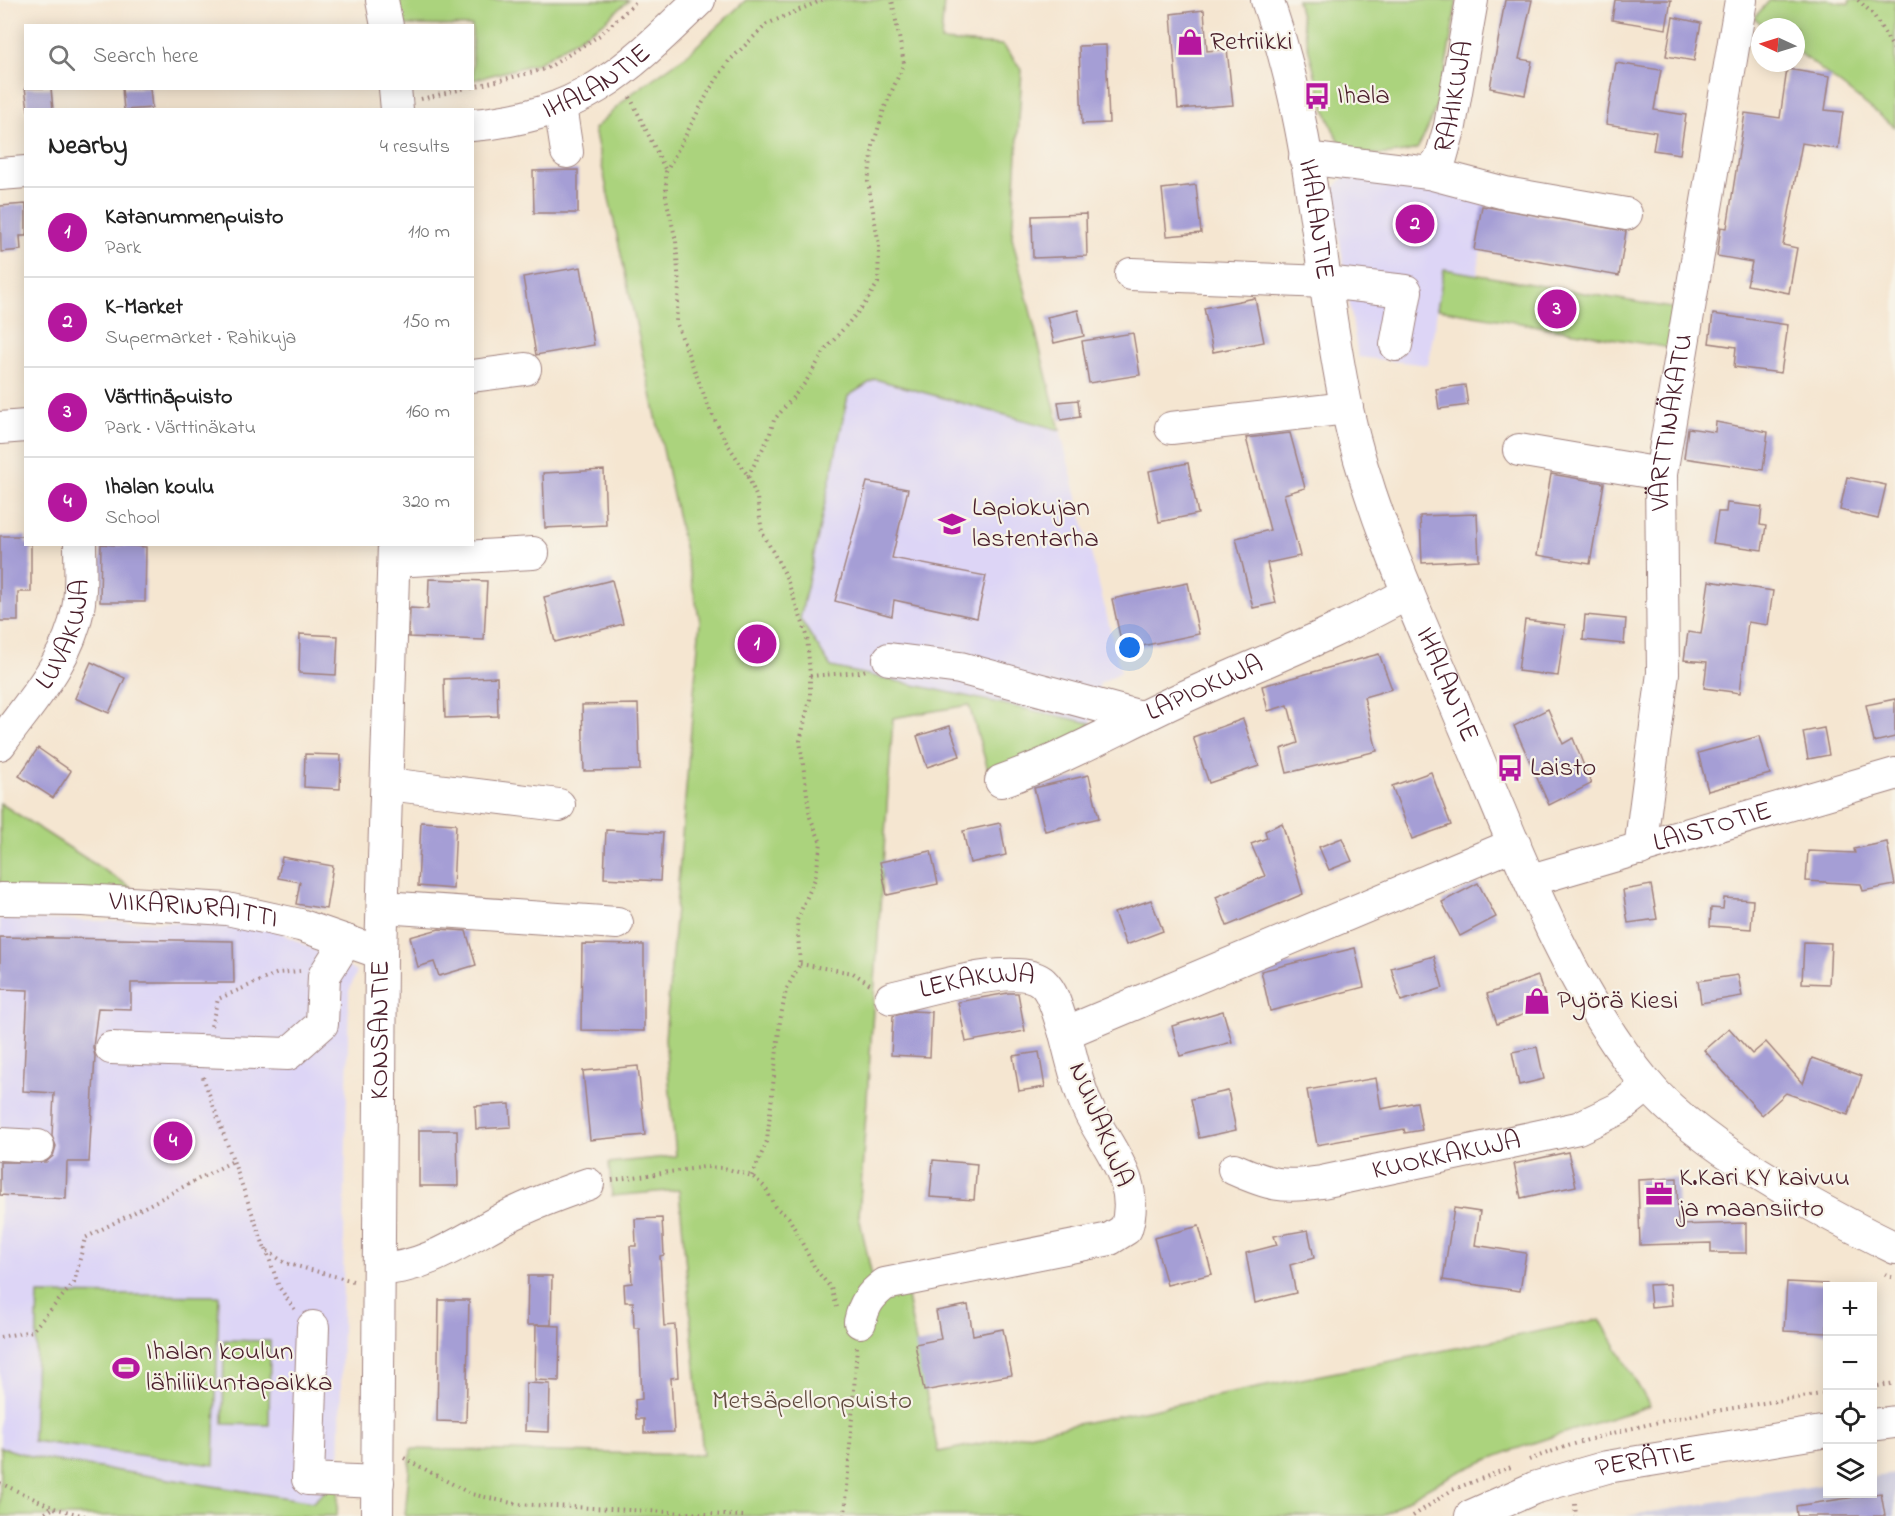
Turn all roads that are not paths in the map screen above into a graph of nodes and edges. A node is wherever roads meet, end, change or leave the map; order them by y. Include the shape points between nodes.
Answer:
1 (382, 0) edge
2 (699, 0) edge
3 (1267, 0) edge
4 (1472, 0) edge
5 (1742, 0) edge
6 (387, 24) edge
7 (560, 106) junction
8 (474, 125) edge
9 (567, 152) dead end
10 (1305, 158) junction
11 (24, 172) edge
12 (1429, 173) junction
13 (0, 174) edge
14 (1626, 214) dead end
15 (1131, 274) dead end
16 (1325, 282) junction
17 (1396, 345) dead end
18 (525, 369) dead end
19 (474, 376) edge
20 (1347, 408) junction
21 (24, 426) edge
22 (0, 428) edge
23 (1171, 428) dead end
24 (1520, 450) dead end
25 (1661, 474) junction
26 (80, 546) edge
27 (394, 553) edge
28 (533, 553) dead end
29 (1408, 593) junction
30 (889, 659) road end
31 (1141, 717) junction
32 (0, 744) edge
33 (1895, 774) edge
34 (1001, 781) dead end
35 (388, 784) junction
36 (559, 805) dead end
37 (1515, 844) junction
38 (1640, 849) junction
39 (1531, 880) junction
40 (0, 900) edge
41 (384, 907) junction
42 (617, 923) dead end
43 (346, 941) junction
44 (381, 953) junction
45 (891, 998) road end
46 (1065, 1033) junction
47 (111, 1048) dead end
48 (1648, 1085) junction
49 (0, 1144) edge
50 (38, 1146) dead end
51 (1234, 1169) dead end
52 (588, 1184) road end
53 (1895, 1248) edge
54 (370, 1276) junction
55 (849, 1316) road end
56 (313, 1327) road end
57 (1895, 1422) edge
58 (1877, 1424) edge
59 (1823, 1432) edge
60 (378, 1482) junction
61 (377, 1516) edge
62 (1471, 1516) edge

1 - 6 street
2 - 7 street, IHALANTIE via 620,75
3 - 10 street, IHALANTIE via 1291,79
4 - 12 street, RAHIKUJA via 1450,126 1442,158
5 - 25 street, VÄRTTINÄKATU
7 - 8 street, IHALANTIE
7 - 9 street
10 - 12 street, RAHIKUJA
10 - 16 street, IHALANTIE
11 - 13 street
12 - 14 street via 1505,193
15 - 16 street
16 - 17 street via 1406,291
16 - 20 street, IHALANTIE
18 - 19 street
20 - 23 street
20 - 29 street, IHALANTIE via 1372,501
21 - 22 street
24 - 25 street
25 - 38 street, VÄRTTINÄKATU via 1662,673
26 - 32 street, LUVAKUJA via 78,608 71,635 57,665
27 - 28 street
27 - 35 street, KONSANTIE
29 - 31 street, LAPIOKUJA
29 - 37 street, IHALANTIE
30 - 31 street via 960,668
31 - 34 street, LAPIOKUJA via 1046,766
33 - 38 street, LAISTOTIE
35 - 36 street
35 - 41 street, KONSANTIE
37 - 39 street, IHALANTIE
37 - 46 street, NUIJAKUJA
38 - 39 street, LAISTOTIE
39 - 48 street, IHALANTIE via 1583,989
40 - 43 street, VIIKARINRAITTI via 82,900 226,909 264,915
41 - 42 street
41 - 44 street, KONSANTIE
43 - 44 street, VIIKARINRAITTI
43 - 47 street via 324,976 322,1024 288,1054
44 - 54 street, KONSANTIE
45 - 46 street, LEKAKUJA via 1003,974 1031,975 1043,982 1051,994
46 - 55 street, NUIJAKUJA via 1090,1113 1119,1159 1127,1183 1130,1217 1126,1229 1110,1239 885,1284 871,1294 863,1309
48 - 51 street, KUOKKAKUJA via 1618,1109 1578,1128 1322,1182 1269,1185
48 - 53 street, IHALANTIE via 1738,1160
49 - 50 street
52 - 54 street via 519,1211 416,1263
54 - 60 street, KONSANTIE
56 - 60 street via 308,1479
57 - 58 street
59 - 62 street, PERÄTIE via 1607,1467 1534,1488
60 - 61 street, KONSANTIE

